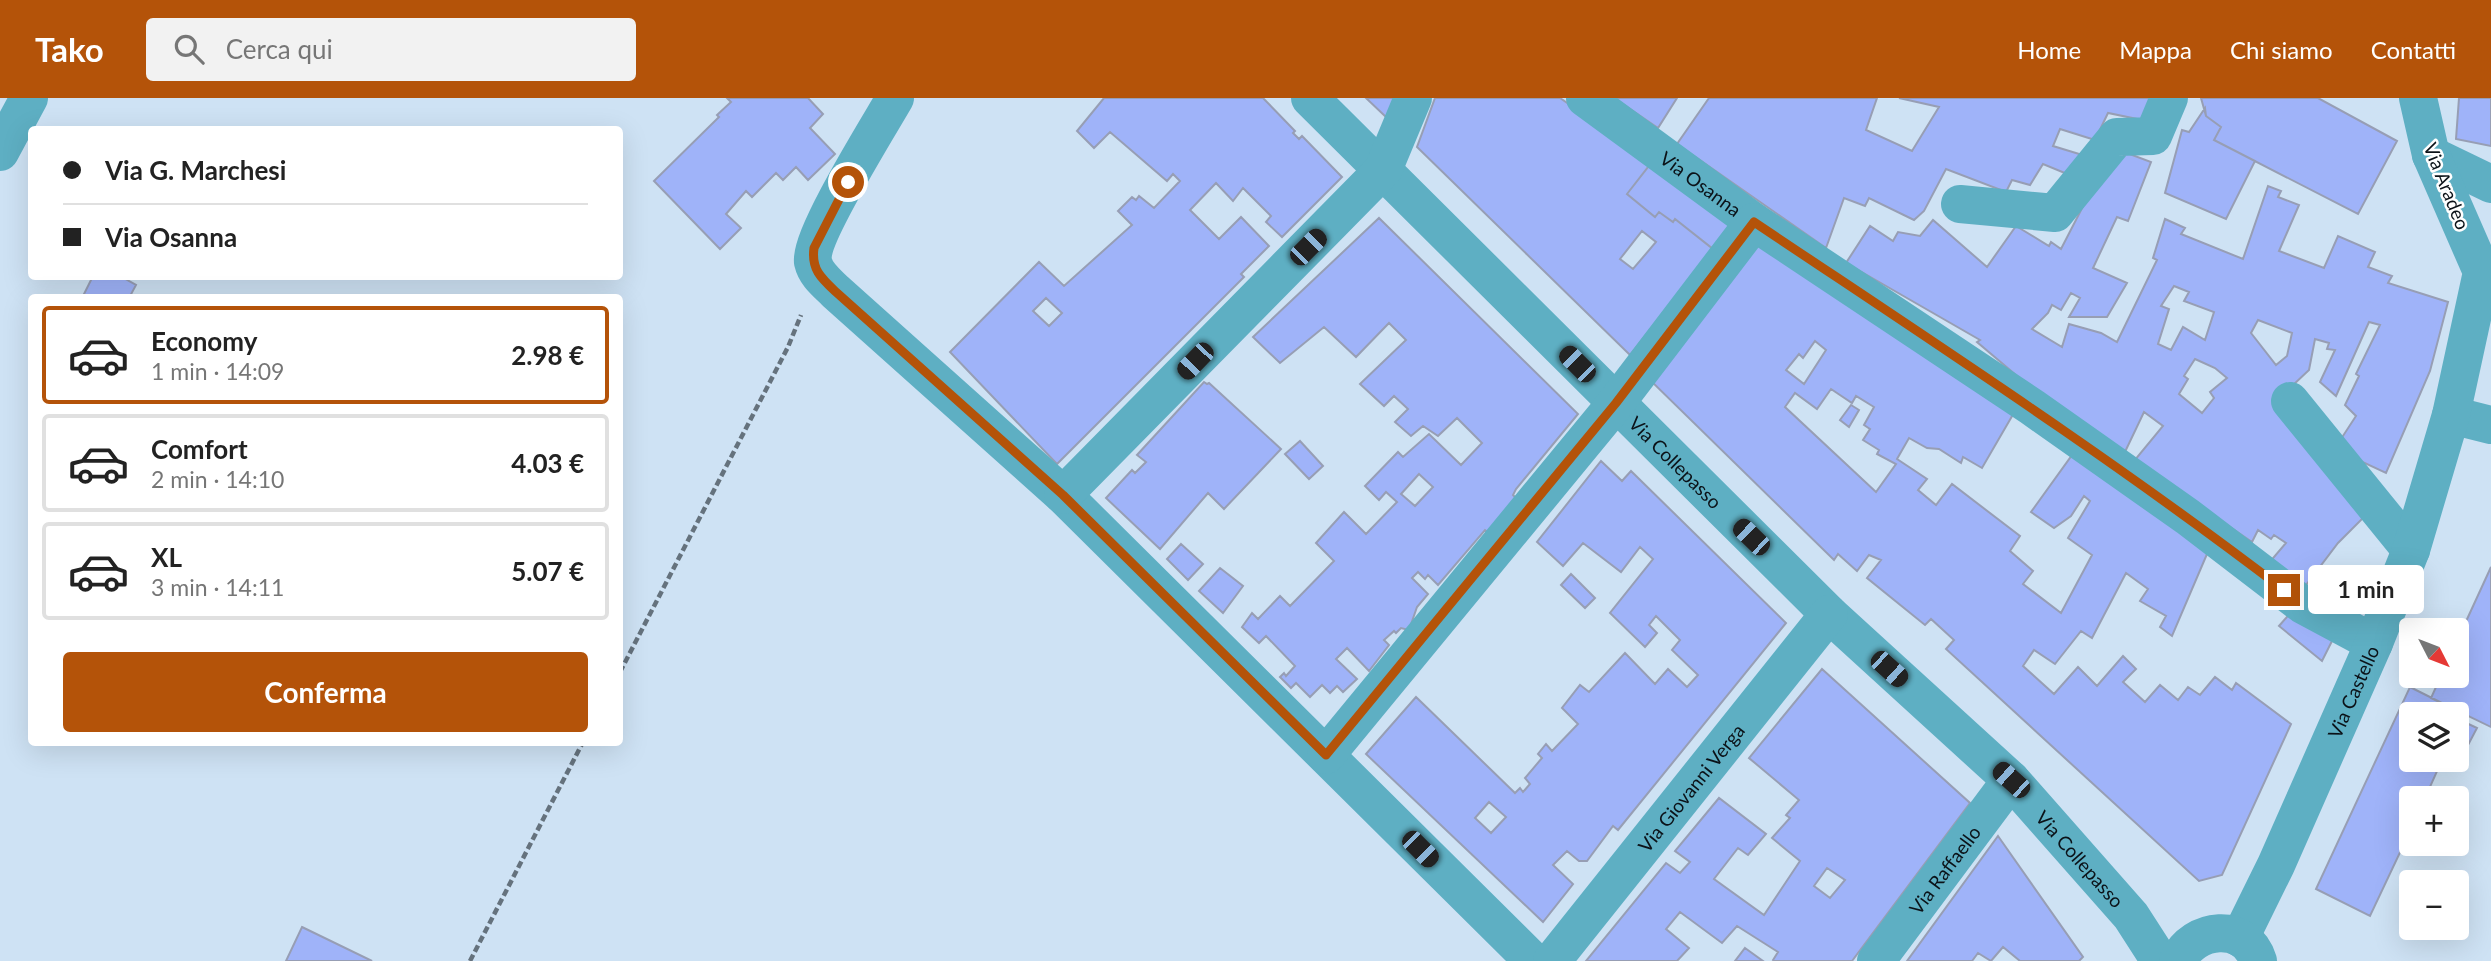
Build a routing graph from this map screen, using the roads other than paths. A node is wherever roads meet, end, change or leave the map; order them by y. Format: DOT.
graph roads {
  1 [pos="29,98"];
  2 [pos="895,98"];
  3 [pos="1310,98"];
  4 [pos="1413,98"];
  5 [pos="1585,98"];
  6 [pos="2169,98"];
  7 [pos="2418,98"];
  8 [pos="0,152"];
  9 [pos="2431,155"];
  10 [pos="1384,170"];
  11 [pos="2491,184"];
  12 [pos="1960,204"];
  13 [pos="1754,222"];
  14 [pos="2482,272"];
  15 [pos="2290,401"];
  16 [pos="1616,403"];
  17 [pos="2451,415"];
  18 [pos="2491,425"];
  19 [pos="1063,495"];
  20 [pos="2411,550"];
  21 [pos="1829,614"];
  22 [pos="2374,643"];
  23 [pos="1326,755"];
  24 [pos="2011,780"];
  25 [pos="2131,916"];
  26 [pos="2188,949"];
  27 [pos="2249,950"];
  28 [pos="1533,961"];
  29 [pos="1552,961"];
  30 [pos="1876,961"];
  31 [pos="2160,961"];
  1 -- 8 [label="street"];
  2 -- 19 [label="street"];
  3 -- 10 [label="street, Via Collepasso"];
  4 -- 10 [label="street"];
  5 -- 13 [label="street, Via Osanna"];
  6 -- 12 [label="street"];
  7 -- 9 [label="street, Via Aradeo"];
  9 -- 11 [label="street"];
  9 -- 14 [label="street, Via Aradeo"];
  10 -- 16 [label="street, Via Collepasso"];
  10 -- 19 [label="street"];
  13 -- 16 [label="street"];
  13 -- 22 [label="street, Via Osanna"];
  14 -- 17 [label="street, Via Castello"];
  15 -- 20 [label="street"];
  16 -- 21 [label="street, Via Collepasso"];
  16 -- 23 [label="street"];
  17 -- 18 [label="street"];
  17 -- 20 [label="street, Via Castello"];
  19 -- 23 [label="street"];
  20 -- 22 [label="street, Via Castello"];
  21 -- 24 [label="street, Via Collepasso"];
  21 -- 29 [label="street, Via Giovanni Verga"];
  22 -- 27 [label="street, Via Castello"];
  23 -- 28 [label="street"];
  24 -- 25 [label="street, Via Collepasso"];
  24 -- 30 [label="street, Via Raffaello"];
  25 -- 26 [label="street, Via Collepasso"];
  25 -- 31 [label="street, Via Collepasso"];
  26 -- 27 [label="street, Via Collepasso"];
}
